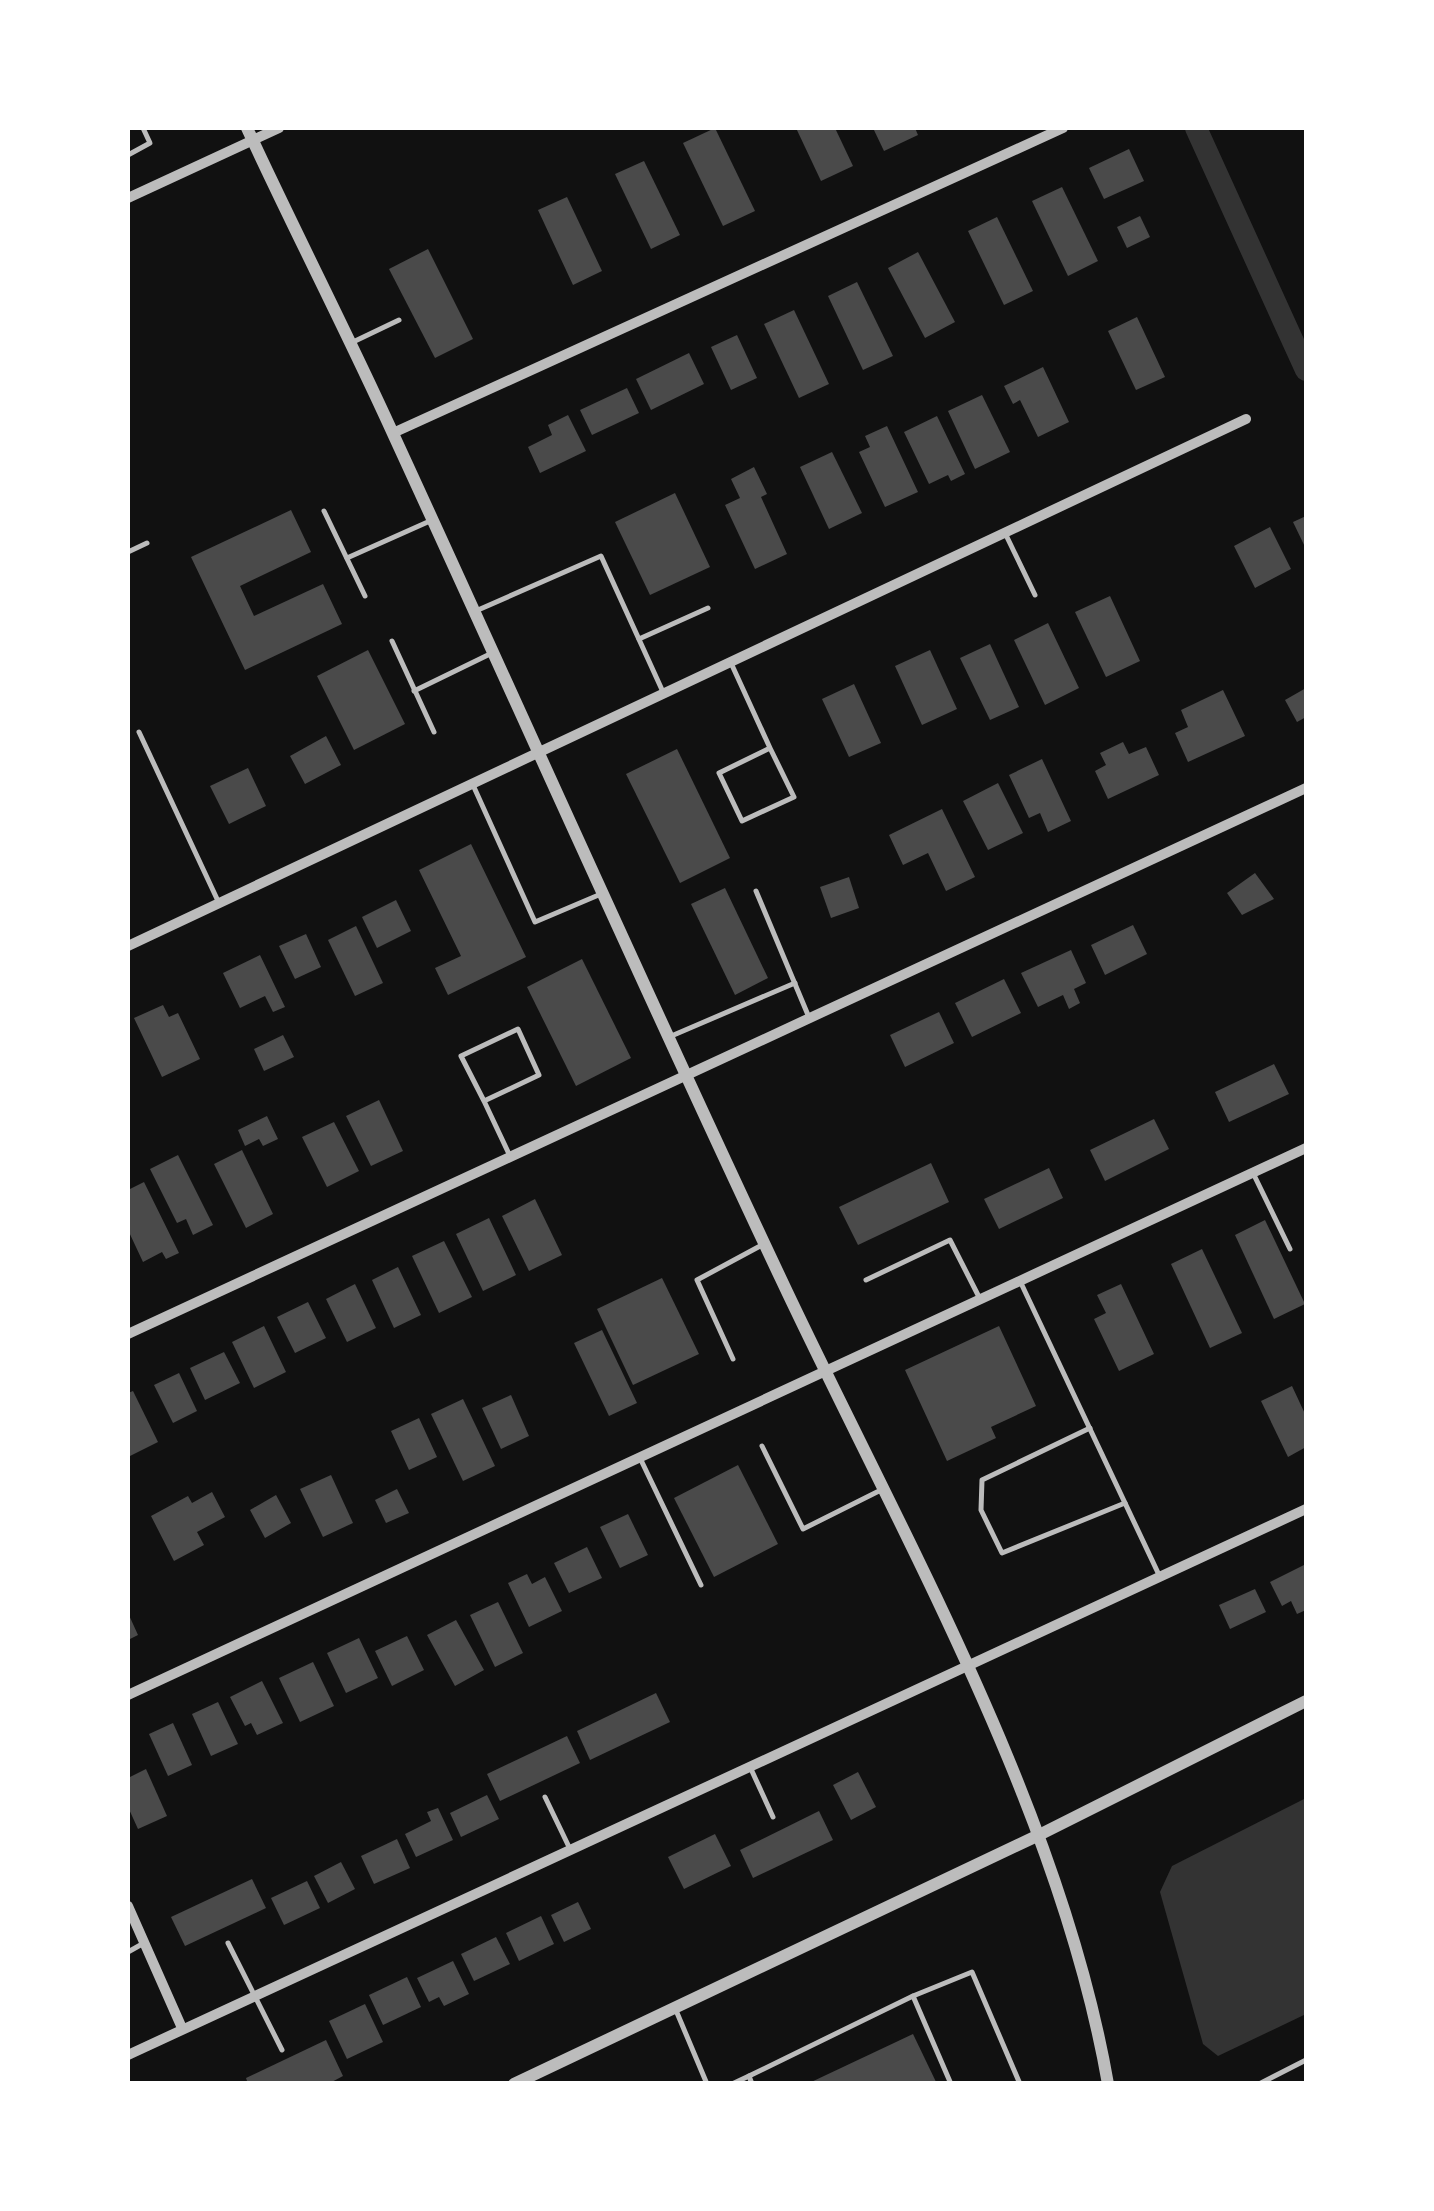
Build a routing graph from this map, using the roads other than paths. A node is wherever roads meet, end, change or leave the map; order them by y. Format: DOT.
graph roads {
  1 [pos="143,128"];
  2 [pos="280,128"];
  3 [pos="1063,128"];
  4 [pos="250,134"];
  5 [pos="128,155"];
  6 [pos="128,198"];
  7 [pos="400,320"];
  8 [pos="350,343"];
  9 [pos="1246,418"];
  10 [pos="393,432"];
  11 [pos="324,511"];
  12 [pos="433,520"];
  13 [pos="1005,533"];
  14 [pos="147,543"];
  15 [pos="128,552"];
  16 [pos="347,558"];
  17 [pos="1036,595"];
  18 [pos="365,596"];
  19 [pos="708,608"];
  20 [pos="474,612"];
  21 [pos="639,639"];
  22 [pos="392,641"];
  23 [pos="493,653"];
  24 [pos="732,664"];
  25 [pos="414,691"];
  26 [pos="665,695"];
  27 [pos="139,732"];
  28 [pos="434,732"];
  29 [pos="770,748"];
  30 [pos="539,755"];
  31 [pos="473,786"];
  32 [pos="1306,788"];
  33 [pos="756,891"];
  34 [pos="602,893"];
  35 [pos="220,904"];
  36 [pos="128,946"];
  37 [pos="795,984"];
  38 [pos="810,1018"];
  39 [pos="668,1037"];
  40 [pos="686,1076"];
  41 [pos="484,1101"];
  42 [pos="1306,1148"];
  43 [pos="510,1157"];
  44 [pos="1253,1173"];
  45 [pos="764,1244"];
  46 [pos="1290,1249"];
  47 [pos="866,1280"];
  48 [pos="1020,1281"];
  49 [pos="981,1300"];
  50 [pos="128,1334"];
  51 [pos="732,1359"];
  52 [pos="824,1372"];
  53 [pos="1090,1428"];
  54 [pos="762,1446"];
  55 [pos="640,1458"];
  56 [pos="881,1490"];
  57 [pos="1125,1503"];
  58 [pos="1306,1509"];
  59 [pos="1160,1577"];
  60 [pos="701,1585"];
  61 [pos="966,1667"];
  62 [pos="128,1695"];
  63 [pos="1306,1702"];
  64 [pos="750,1766"];
  65 [pos="545,1797"];
  66 [pos="773,1816"];
  67 [pos="1039,1836"];
  68 [pos="570,1849"];
  69 [pos="128,1906"];
  70 [pos="144,1943"];
  71 [pos="228,1943"];
  72 [pos="128,1952"];
  73 [pos="254,1994"];
  74 [pos="913,1996"];
  75 [pos="675,2008"];
  76 [pos="182,2028"];
  77 [pos="282,2050"];
  78 [pos="128,2054"];
  79 [pos="1306,2060"];
  80 [pos="749,2076"];
  81 [pos="514,2084"];
  82 [pos="707,2084"];
  83 [pos="732,2084"];
  84 [pos="752,2084"];
  85 [pos="951,2084"];
  86 [pos="1020,2084"];
  87 [pos="1108,2084"];
  88 [pos="1258,2084"];
  1 -- 5 [label="lane"];
  2 -- 4 [label="street"];
  3 -- 10 [label="street"];
  4 -- 6 [label="street"];
  4 -- 8 [label="street"];
  7 -- 8 [label="lane"];
  8 -- 10 [label="street"];
  9 -- 13 [label="street"];
  10 -- 12 [label="street"];
  11 -- 16 [label="lane"];
  12 -- 16 [label="lane"];
  12 -- 20 [label="street"];
  13 -- 17 [label="lane"];
  13 -- 24 [label="street"];
  14 -- 15 [label="lane"];
  16 -- 18 [label="lane"];
  19 -- 21 [label="lane"];
  20 -- 21 [label="lane"];
  20 -- 23 [label="street"];
  21 -- 26 [label="lane"];
  22 -- 25 [label="lane"];
  23 -- 25 [label="lane"];
  23 -- 30 [label="street"];
  24 -- 26 [label="street"];
  24 -- 29 [label="lane"];
  25 -- 28 [label="lane"];
  26 -- 30 [label="street"];
  27 -- 35 [label="lane"];
  29 -- 29 [label="lane"];
  30 -- 31 [label="street"];
  30 -- 34 [label="street"];
  31 -- 34 [label="lane"];
  31 -- 35 [label="street"];
  32 -- 38 [label="street"];
  33 -- 37 [label="lane"];
  34 -- 39 [label="street"];
  35 -- 36 [label="street"];
  37 -- 38 [label="lane"];
  37 -- 39 [label="lane"];
  38 -- 40 [label="street"];
  39 -- 40 [label="street"];
  40 -- 43 [label="street"];
  40 -- 45 [label="street"];
  41 -- 41 [label="lane"];
  41 -- 43 [label="lane"];
  42 -- 44 [label="street"];
  43 -- 50 [label="street"];
  44 -- 46 [label="lane"];
  44 -- 48 [label="street"];
  45 -- 51 [label="lane"];
  45 -- 52 [label="street"];
  47 -- 49 [label="lane"];
  48 -- 49 [label="street"];
  48 -- 53 [label="lane"];
  49 -- 52 [label="street"];
  52 -- 55 [label="street"];
  52 -- 56 [label="street"];
  53 -- 57 [label="lane"];
  53 -- 57 [label="lane"];
  54 -- 56 [label="lane"];
  55 -- 60 [label="lane"];
  55 -- 62 [label="street"];
  56 -- 61 [label="street"];
  57 -- 59 [label="lane"];
  58 -- 59 [label="street"];
  59 -- 61 [label="street"];
  61 -- 64 [label="street"];
  61 -- 67 [label="street"];
  63 -- 67 [label="street"];
  64 -- 66 [label="lane"];
  64 -- 68 [label="street"];
  65 -- 68 [label="lane"];
  67 -- 75 [label="street"];
  67 -- 87 [label="street"];
  68 -- 73 [label="street"];
  69 -- 70 [label="street"];
  70 -- 72 [label="lane"];
  70 -- 76 [label="street"];
  71 -- 73 [label="lane"];
  73 -- 76 [label="street"];
  73 -- 77 [label="lane"];
  74 -- 80 [label="lane"];
  74 -- 85 [label="lane"];
  74 -- 86 [label="lane"];
  75 -- 81 [label="street"];
  75 -- 82 [label="lane"];
  76 -- 78 [label="street"];
  79 -- 88 [label="lane"];
  80 -- 83 [label="lane"];
  80 -- 84 [label="lane"];
}
